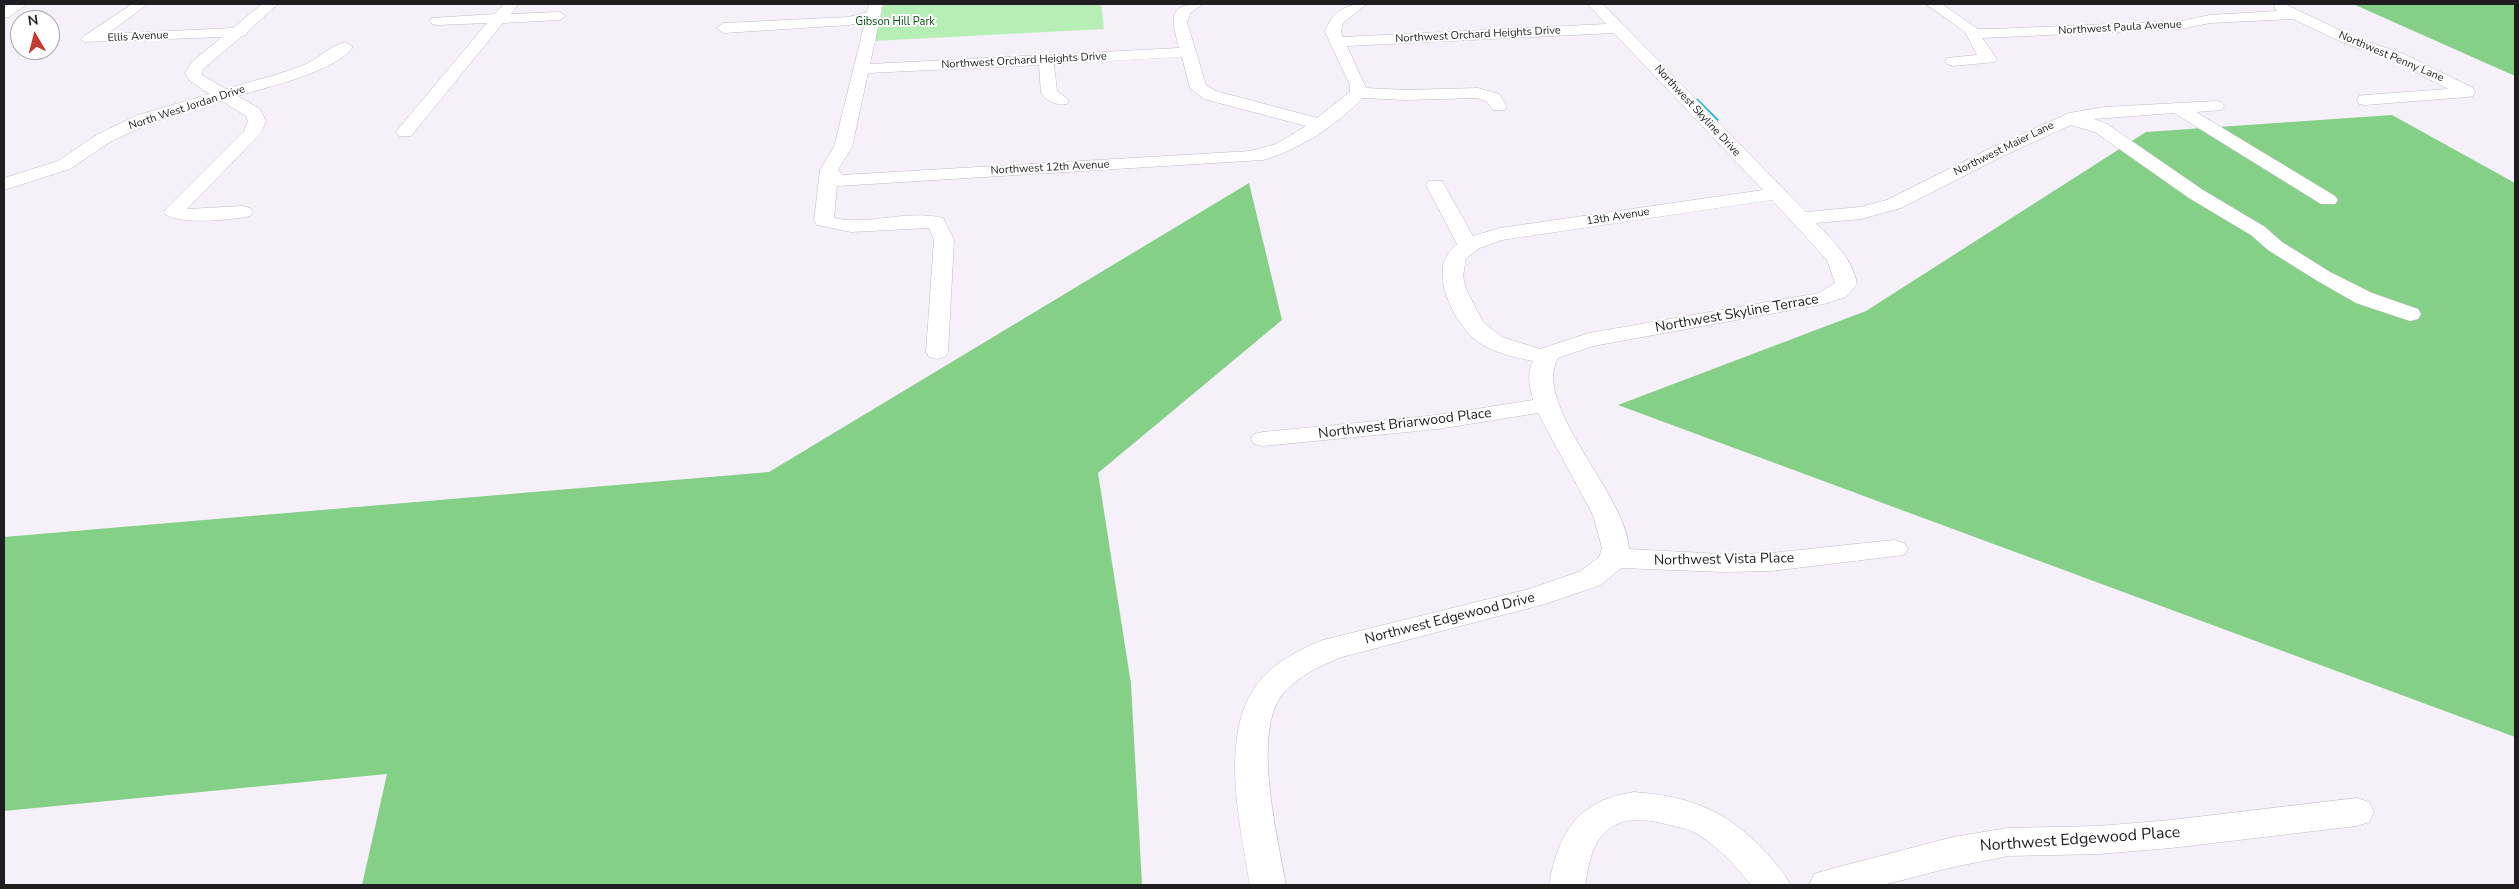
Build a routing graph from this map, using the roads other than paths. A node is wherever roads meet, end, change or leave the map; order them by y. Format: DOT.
graph roads {
  1 [pos="20,4"];
  2 [pos="140,4"];
  3 [pos="270,4"];
  4 [pos="511,4"];
  5 [pos="1170,4"];
  6 [pos="1360,4"];
  7 [pos="1595,4"];
  8 [pos="1933,4"];
  9 [pos="2274,4"];
  10 [pos="1192,6"];
  11 [pos="875,9"];
  12 [pos="4,14"];
  13 [pos="2295,14"];
  14 [pos="559,16"];
  15 [pos="499,19"];
  16 [pos="438,21"];
  17 [pos="724,28"];
  18 [pos="1618,28"];
  19 [pos="242,32"];
  20 [pos="1974,33"];
  21 [pos="1338,42"];
  22 [pos="345,47"];
  23 [pos="1187,52"];
  24 [pos="1046,59"];
  25 [pos="1953,61"];
  26 [pos="862,69"];
  27 [pos="1358,92"];
  28 [pos="223,95"];
  29 [pos="1061,100"];
  30 [pos="2364,100"];
  31 [pos="1499,106"];
  32 [pos="2216,106"];
  33 [pos="2177,108"];
  34 [pos="2069,120"];
  35 [pos="1320,124"];
  36 [pos="405,132"];
  37 [pos="829,174"];
  38 [pos="4,184"];
  39 [pos="1435,185"];
  40 [pos="1775,194"];
  41 [pos="2328,200"];
  42 [pos="243,212"];
  43 [pos="1799,219"];
  44 [pos="1465,248"];
  45 [pos="2410,314"];
  46 [pos="937,352"];
  47 [pos="1546,357"];
  48 [pos="1546,405"];
  49 [pos="1263,439"];
  50 [pos="1894,550"];
  51 [pos="1613,558"];
  52 [pos="2358,812"];
  53 [pos="1268,885"];
  54 [pos="1567,885"];
  55 [pos="1772,885"];
  56 [pos="1826,885"];
  1 -- 12 [label="street"];
  2 -- 19 [label="street, Ellis Avenue"];
  3 -- 19 [label="street"];
  4 -- 15 [label="street"];
  5 -- 10 [label="street"];
  6 -- 21 [label="street"];
  7 -- 18 [label="street, Northwest Skyline Drive"];
  8 -- 20 [label="street"];
  9 -- 13 [label="street, Northwest Penny Lane"];
  10 -- 23 [label="street"];
  11 -- 17 [label="street"];
  11 -- 26 [label="street"];
  13 -- 20 [label="street, Northwest Paula Avenue"];
  13 -- 30 [label="street, Northwest Penny Lane"];
  14 -- 15 [label="street"];
  15 -- 16 [label="street"];
  15 -- 36 [label="street"];
  18 -- 21 [label="street, Northwest Orchard Heights Drive"];
  18 -- 40 [label="street, Northwest Skyline Drive"];
  19 -- 28 [label="street"];
  20 -- 25 [label="street"];
  21 -- 27 [label="street"];
  22 -- 28 [label="street, North West Jordan Drive"];
  23 -- 24 [label="street, Northwest Orchard Heights Drive"];
  23 -- 35 [label="street"];
  24 -- 26 [label="street, Northwest Orchard Heights Drive"];
  24 -- 29 [label="street"];
  26 -- 37 [label="street"];
  27 -- 31 [label="street"];
  27 -- 35 [label="street, Northwest 12th Avenue"];
  28 -- 38 [label="street, North West Jordan Drive"];
  28 -- 42 [label="street"];
  32 -- 33 [label="street, Northwest Maier Lane"];
  33 -- 34 [label="street, Northwest Maier Lane"];
  33 -- 41 [label="street"];
  34 -- 43 [label="street, Northwest Maier Lane"];
  34 -- 45 [label="street"];
  35 -- 37 [label="street, Northwest 12th Avenue"];
  37 -- 46 [label="street"];
  39 -- 44 [label="street"];
  40 -- 43 [label="street, Northwest Skyline Drive"];
  40 -- 44 [label="street, 13th Avenue"];
  43 -- 47 [label="street, Northwest Skyline Terrace"];
  44 -- 47 [label="street"];
  47 -- 48 [label="street"];
  48 -- 49 [label="street, Northwest Briarwood Place"];
  48 -- 51 [label="street"];
  50 -- 51 [label="street, Northwest Vista Place"];
  51 -- 53 [label="street, Northwest Edgewood Drive"];
  52 -- 56 [label="street, Northwest Edgewood Place"];
  54 -- 55 [label="street"];
}
